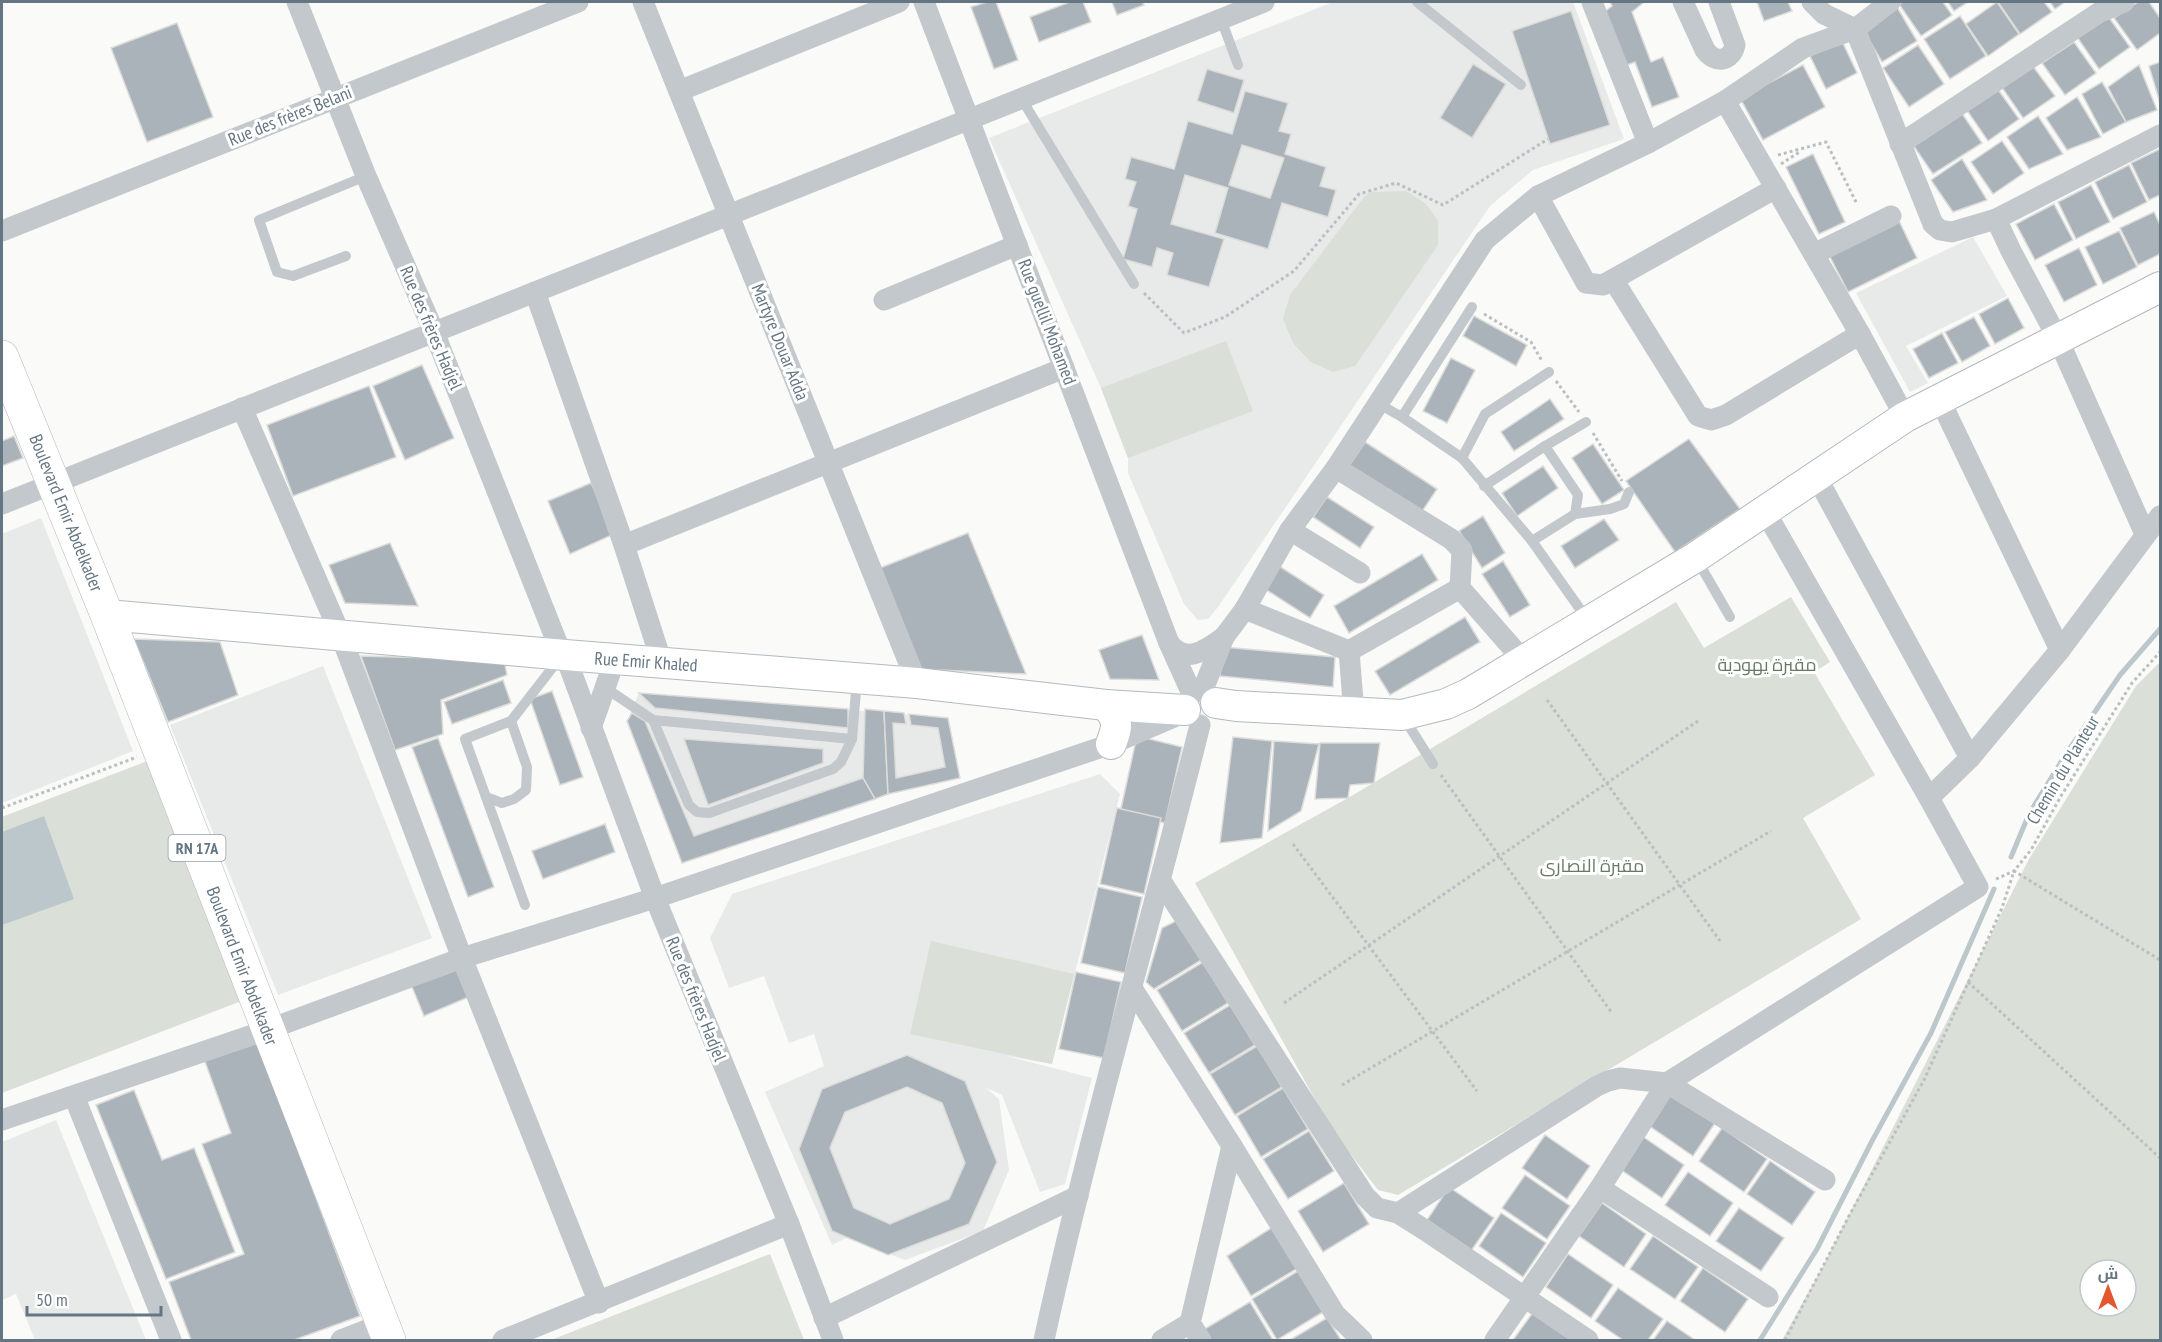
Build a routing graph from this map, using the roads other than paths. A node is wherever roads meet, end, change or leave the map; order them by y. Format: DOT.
graph roads {
  1 [pos="297,2"];
  2 [pos="578,2"];
  3 [pos="644,2"];
  4 [pos="899,2"];
  5 [pos="924,2"];
  6 [pos="1264,2"];
  7 [pos="1417,2"];
  8 [pos="1592,2"];
  9 [pos="1683,2"];
  10 [pos="1719,2"];
  11 [pos="1812,2"];
  12 [pos="1890,2"];
  13 [pos="2124,2"];
  14 [pos="1241,6"];
  15 [pos="1221,19"];
  16 [pos="1855,29"];
  17 [pos="1238,65"];
  18 [pos="1521,85"];
  19 [pos="680,91"];
  20 [pos="334,98"];
  21 [pos="1021,98"];
  22 [pos="1725,101"];
  23 [pos="969,119"];
  24 [pos="2160,135"];
  25 [pos="1648,143"];
  26 [pos="1900,144"];
  27 [pos="1767,173"];
  28 [pos="366,176"];
  29 [pos="1538,196"];
  30 [pos="729,214"];
  31 [pos="1891,216"];
  32 [pos="1996,219"];
  33 [pos="2,231"];
  34 [pos="1017,245"];
  35 [pos="1814,254"];
  36 [pos="346,256"];
  37 [pos="1614,280"];
  38 [pos="1134,284"];
  39 [pos="2160,287"];
  40 [pos="535,292"];
  41 [pos="884,300"];
  42 [pos="1472,307"];
  43 [pos="434,332"];
  44 [pos="1860,334"];
  45 [pos="2058,339"];
  46 [pos="2,357"];
  47 [pos="1064,368"];
  48 [pos="1550,372"];
  49 [pos="1940,400"];
  50 [pos="1377,403"];
  51 [pos="242,408"];
  52 [pos="1402,417"];
  53 [pos="1905,417"];
  54 [pos="1586,422"];
  55 [pos="1545,446"];
  56 [pos="1462,458"];
  57 [pos="828,462"];
  58 [pos="1336,468"];
  59 [pos="1816,476"];
  60 [pos="54,483"];
  61 [pos="1484,486"];
  62 [pos="1629,492"];
  63 [pos="2,504"];
  64 [pos="1765,511"];
  65 [pos="1575,514"];
  66 [pos="2160,516"];
  67 [pos="1290,530"];
  68 [pos="2145,534"];
  69 [pos="1532,541"];
  70 [pos="624,545"];
  71 [pos="1696,557"];
  72 [pos="1360,573"];
  73 [pos="1460,588"];
  74 [pos="1245,609"];
  75 [pos="107,615"];
  76 [pos="1730,617"];
  77 [pos="1589,622"];
  78 [pos="341,636"];
  79 [pos="1224,637"];
  80 [pos="1169,643"];
  81 [pos="2060,650"];
  82 [pos="1349,651"];
  83 [pos="564,655"];
  84 [pos="615,659"];
  85 [pos="1523,660"];
  86 [pos="662,663"];
  87 [pos="857,678"];
  88 [pos="917,682"];
  89 [pos="604,687"];
  90 [pos="1106,705"];
  91 [pos="1197,706"];
  92 [pos="1354,714"];
  93 [pos="1402,715"];
  94 [pos="653,720"];
  95 [pos="511,721"];
  96 [pos="591,728"];
  97 [pos="852,738"];
  98 [pos="1111,744"];
  99 [pos="1970,758"];
  100 [pos="1432,764"];
  101 [pos="486,797"];
  102 [pos="1929,798"];
  103 [pos="1161,881"];
  104 [pos="655,898"];
  105 [pos="525,905"];
  106 [pos="462,958"];
  107 [pos="1132,988"];
  108 [pos="267,1030"];
  109 [pos="1667,1083"];
  110 [pos="74,1096"];
  111 [pos="2,1120"];
  112 [pos="1232,1146"];
  113 [pos="1825,1179"];
  114 [pos="1600,1188"];
  115 [pos="1078,1196"];
  116 [pos="1398,1213"];
  117 [pos="789,1224"];
  118 [pos="1526,1297"];
  119 [pos="1767,1297"];
  120 [pos="598,1303"];
  121 [pos="824,1318"];
  122 [pos="386,1332"];
  123 [pos="1196,1332"];
  124 [pos="171,1341"];
  125 [pos="340,1341"];
  126 [pos="503,1341"];
  127 [pos="832,1341"];
  128 [pos="1044,1341"];
  129 [pos="1162,1341"];
  130 [pos="1362,1341"];
  131 [pos="1495,1341"];
  132 [pos="1588,1341"];
  1 -- 20 [label="street, Rue des frères Hadjel"];
  2 -- 20 [label="street, Rue des frères Belani"];
  3 -- 19 [label="street, Martyre Douar Adda"];
  4 -- 19 [label="street"];
  5 -- 23 [label="street, Rue guellil Mohamed"];
  6 -- 14 [label="street"];
  7 -- 18 [label="lane"];
  8 -- 25 [label="street"];
  9 -- 10 [label="street"];
  11 -- 16 [label="street"];
  12 -- 16 [label="street"];
  13 -- 26 [label="street"];
  14 -- 15 [label="street"];
  15 -- 17 [label="lane"];
  15 -- 21 [label="street"];
  16 -- 22 [label="street"];
  16 -- 26 [label="street"];
  19 -- 30 [label="street, Martyre Douar Adda"];
  20 -- 28 [label="street, Rue des frères Hadjel"];
  20 -- 33 [label="street, Rue des frères Belani"];
  21 -- 23 [label="street"];
  21 -- 38 [label="lane"];
  22 -- 25 [label="street"];
  22 -- 27 [label="street"];
  23 -- 30 [label="street"];
  23 -- 34 [label="street, Rue guellil Mohamed"];
  24 -- 32 [label="street"];
  25 -- 29 [label="street"];
  26 -- 32 [label="street"];
  27 -- 35 [label="street"];
  27 -- 37 [label="street"];
  28 -- 36 [label="lane"];
  28 -- 43 [label="street, Rue des frères Hadjel"];
  29 -- 37 [label="street"];
  29 -- 50 [label="street"];
  30 -- 40 [label="street"];
  30 -- 57 [label="street, Martyre Douar Adda"];
  31 -- 35 [label="street"];
  32 -- 45 [label="street"];
  34 -- 41 [label="street"];
  34 -- 47 [label="street, Rue guellil Mohamed"];
  35 -- 44 [label="street"];
  37 -- 44 [label="street"];
  39 -- 45 [label="street, Rue Emir Khaled"];
  40 -- 43 [label="street"];
  40 -- 70 [label="street"];
  42 -- 52 [label="lane"];
  43 -- 51 [label="street"];
  43 -- 83 [label="street, Rue des frères Hadjel"];
  44 -- 53 [label="street"];
  45 -- 49 [label="street, Rue Emir Khaled"];
  45 -- 68 [label="street"];
  46 -- 60 [label="main road, Boulevard Emir Abdelkader / RN 17A"];
  47 -- 57 [label="street"];
  47 -- 80 [label="street, Rue guellil Mohamed"];
  48 -- 56 [label="lane"];
  49 -- 53 [label="street, Rue Emir Khaled"];
  49 -- 81 [label="street"];
  50 -- 52 [label="lane"];
  50 -- 58 [label="street"];
  51 -- 60 [label="street"];
  51 -- 78 [label="street"];
  52 -- 56 [label="lane"];
  53 -- 59 [label="street, Rue Emir Khaled"];
  54 -- 55 [label="lane"];
  55 -- 61 [label="lane"];
  55 -- 65 [label="lane"];
  56 -- 61 [label="lane"];
  57 -- 70 [label="street"];
  57 -- 88 [label="street, Martyre Douar Adda"];
  58 -- 67 [label="street"];
  58 -- 73 [label="street"];
  59 -- 64 [label="street, Rue Emir Khaled"];
  59 -- 99 [label="street"];
  60 -- 63 [label="street"];
  60 -- 75 [label="main road, Boulevard Emir Abdelkader / RN 17A"];
  61 -- 69 [label="lane"];
  62 -- 65 [label="lane"];
  64 -- 71 [label="street, Rue Emir Khaled"];
  64 -- 102 [label="street"];
  65 -- 69 [label="lane"];
  66 -- 68 [label="street"];
  67 -- 72 [label="street"];
  67 -- 74 [label="street"];
  68 -- 81 [label="street"];
  69 -- 77 [label="lane"];
  70 -- 86 [label="street"];
  71 -- 76 [label="lane"];
  71 -- 77 [label="street, Rue Emir Khaled"];
  73 -- 82 [label="street"];
  73 -- 85 [label="street"];
  74 -- 79 [label="street"];
  74 -- 82 [label="street"];
  75 -- 78 [label="street, Rue Emir Khaled"];
  75 -- 108 [label="main road, Boulevard Emir Abdelkader / RN 17A"];
  77 -- 85 [label="street, Rue Emir Khaled"];
  78 -- 83 [label="street, Rue Emir Khaled"];
  78 -- 106 [label="street"];
  79 -- 80 [label="street"];
  79 -- 91 [label="street"];
  80 -- 91 [label="street, Rue guellil Mohamed"];
  81 -- 99 [label="street"];
  82 -- 92 [label="street"];
  83 -- 84 [label="street, Rue Emir Khaled"];
  83 -- 95 [label="lane"];
  83 -- 96 [label="street, Rue des frères Hadjel"];
  84 -- 86 [label="street, Rue Emir Khaled"];
  84 -- 89 [label="street"];
  85 -- 93 [label="street, Rue Emir Khaled"];
  86 -- 87 [label="street, Rue Emir Khaled"];
  87 -- 88 [label="street, Rue Emir Khaled"];
  87 -- 97 [label="lane"];
  88 -- 90 [label="street, Rue Emir Khaled"];
  89 -- 94 [label="lane"];
  89 -- 96 [label="street"];
  90 -- 91 [label="street, Rue Emir Khaled"];
  90 -- 98 [label="street"];
  91 -- 92 [label="street, Rue Emir Khaled"];
  91 -- 98 [label="street"];
  91 -- 103 [label="street"];
  92 -- 93 [label="street, Rue Emir Khaled"];
  93 -- 100 [label="lane"];
  94 -- 97 [label="lane"];
  94 -- 97 [label="lane"];
  95 -- 101 [label="lane"];
  95 -- 101 [label="lane"];
  96 -- 104 [label="street, Rue des frères Hadjel"];
  98 -- 104 [label="street"];
  99 -- 102 [label="street"];
  101 -- 105 [label="lane"];
  102 -- 109 [label="street"];
  103 -- 107 [label="street"];
  103 -- 116 [label="street"];
  104 -- 106 [label="street"];
  104 -- 117 [label="street, Rue des frères Hadjel"];
  106 -- 108 [label="street"];
  106 -- 120 [label="street"];
  107 -- 112 [label="street"];
  107 -- 115 [label="street"];
  108 -- 110 [label="street"];
  108 -- 122 [label="main road, Boulevard Emir Abdelkader / RN 17A"];
  109 -- 113 [label="street"];
  109 -- 114 [label="street"];
  109 -- 116 [label="street"];
  110 -- 111 [label="street"];
  110 -- 124 [label="street"];
  112 -- 123 [label="street"];
  112 -- 130 [label="street"];
  114 -- 118 [label="street"];
  114 -- 119 [label="street"];
  115 -- 121 [label="street"];
  115 -- 128 [label="street"];
  116 -- 118 [label="street"];
  117 -- 120 [label="street"];
  117 -- 121 [label="street, Rue des frères Hadjel"];
  118 -- 131 [label="street"];
  118 -- 132 [label="street"];
  120 -- 126 [label="street"];
  121 -- 127 [label="street, Rue des frères Hadjel"];
  122 -- 125 [label="street"];
  123 -- 129 [label="street"];
}
